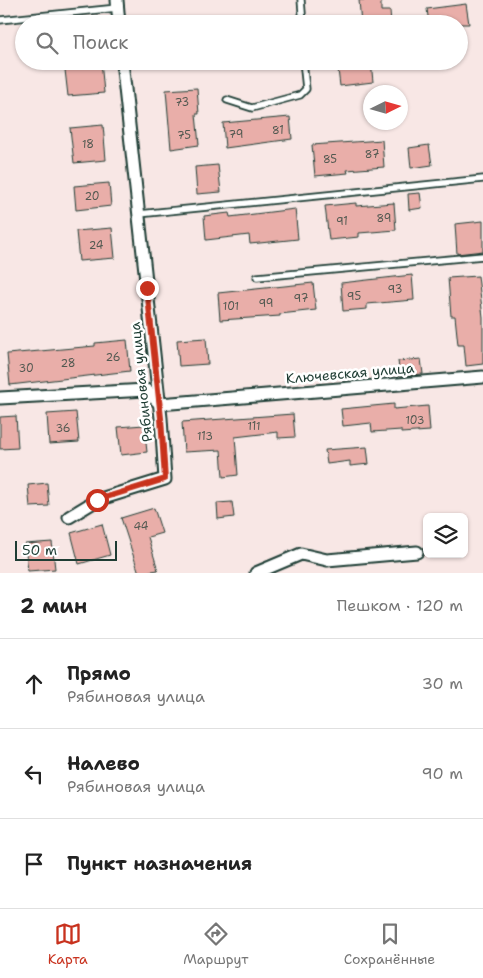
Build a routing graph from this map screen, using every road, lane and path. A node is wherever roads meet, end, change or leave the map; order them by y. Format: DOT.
graph roads {
  1 [pos="301,0"];
  2 [pos="117,4"];
  3 [pos="37,15"];
  4 [pos="302,15"];
  5 [pos="15,18"];
  6 [pos="0,20"];
  7 [pos="123,70"];
  8 [pos="305,70"];
  9 [pos="226,100"];
  10 [pos="483,179"];
  11 [pos="139,214"];
  12 [pos="483,256"];
  13 [pos="257,277"];
  14 [pos="483,377"];
  15 [pos="0,398"];
  16 [pos="160,404"];
  17 [pos="69,516"];
  18 [pos="417,552"];
  19 [pos="256,573"];
  1 -- 4 [label="lane"];
  2 -- 3 [label="lane"];
  5 -- 6 [label="lane"];
  7 -- 11 [label="street, Рябиновая улица"];
  8 -- 9 [label="lane"];
  10 -- 11 [label="lane"];
  11 -- 16 [label="street, Рябиновая улица"];
  12 -- 13 [label="lane"];
  14 -- 16 [label="street, Ключевская улица"];
  15 -- 16 [label="street"];
  16 -- 17 [label="street, Рябиновая улица"];
  18 -- 19 [label="street"];
}
